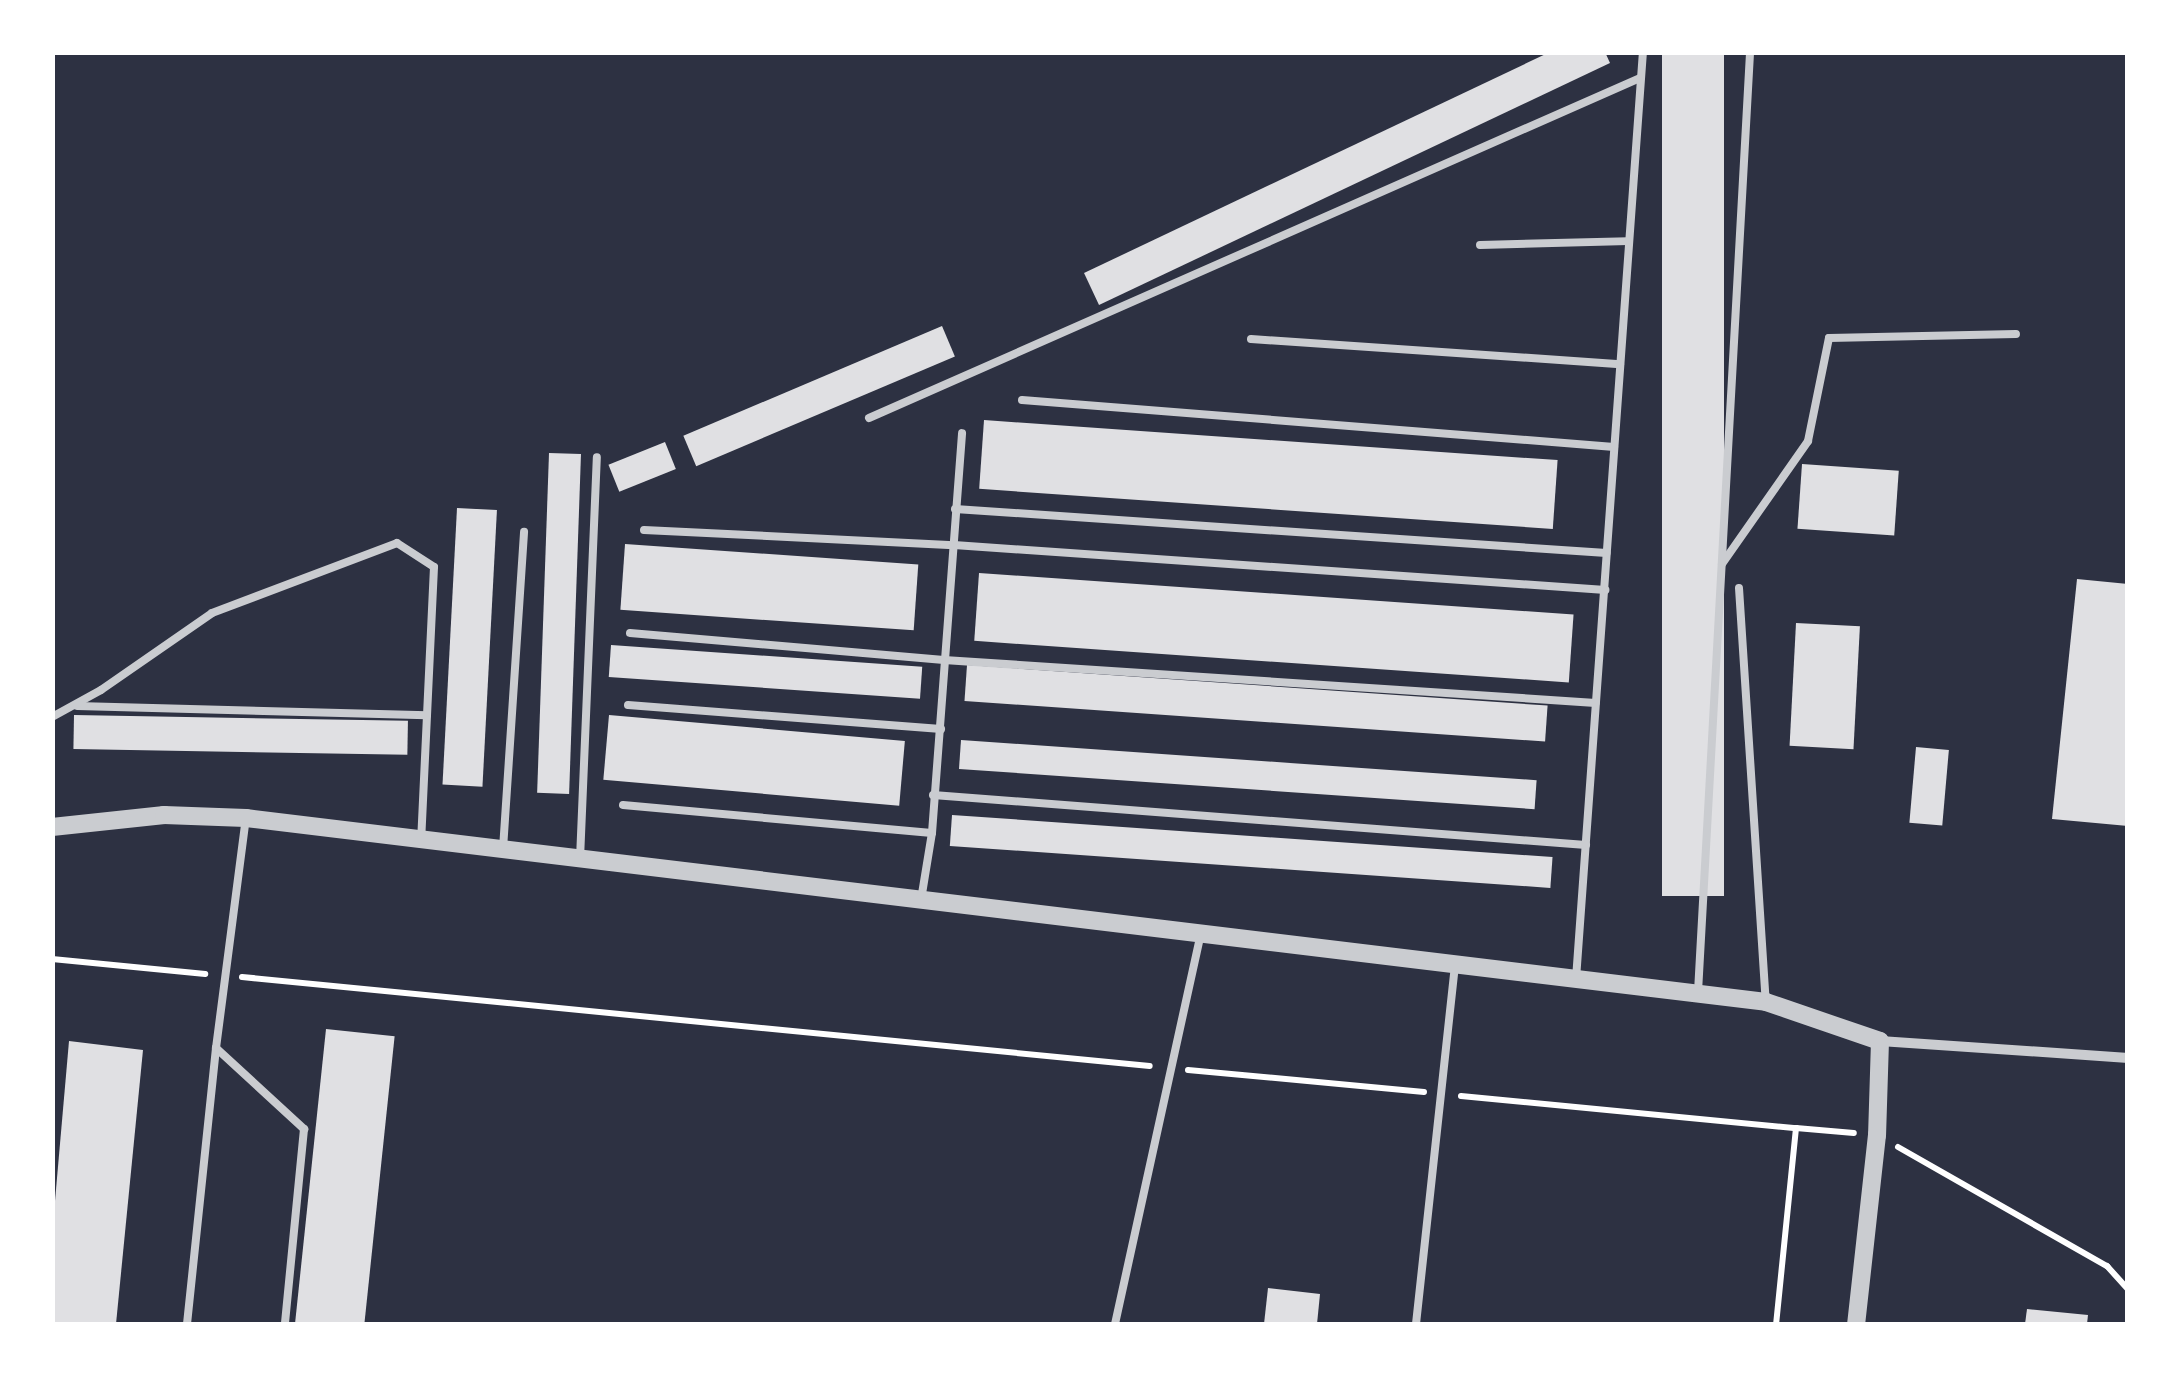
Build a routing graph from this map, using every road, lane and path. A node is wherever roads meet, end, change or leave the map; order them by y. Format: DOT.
graph roads {
  1 [pos="1642,52"];
  2 [pos="1750,52"];
  3 [pos="1640,78"];
  4 [pos="1628,241"];
  5 [pos="1480,245"];
  6 [pos="2016,334"];
  7 [pos="1250,339"];
  8 [pos="1620,364"];
  9 [pos="1022,400"];
  10 [pos="869,418"];
  11 [pos="962,433"];
  12 [pos="1614,448"];
  13 [pos="597,457"];
  14 [pos="955,508"];
  15 [pos="644,530"];
  16 [pos="524,532"];
  17 [pos="954,545"];
  18 [pos="1608,553"];
  19 [pos="1722,564"];
  20 [pos="1739,588"];
  21 [pos="1605,590"];
  22 [pos="630,633"];
  23 [pos="944,660"];
  24 [pos="1596,703"];
  25 [pos="628,704"];
  26 [pos="74,706"];
  27 [pos="427,714"];
  28 [pos="52,717"];
  29 [pos="941,729"];
  30 [pos="933,794"];
  31 [pos="624,804"];
  32 [pos="246,818"];
  33 [pos="52,827"];
  34 [pos="932,834"];
  35 [pos="421,839"];
  36 [pos="1586,844"];
  37 [pos="504,849"];
  38 [pos="580,859"];
  39 [pos="920,900"];
  40 [pos="1201,934"];
  41 [pos="52,959"];
  42 [pos="1455,965"];
  43 [pos="225,976"];
  44 [pos="1576,979"];
  45 [pos="1698,994"];
  46 [pos="1766,1002"];
  47 [pos="1880,1041"];
  48 [pos="216,1048"];
  49 [pos="2128,1058"];
  50 [pos="1172,1068"];
  51 [pos="1441,1094"];
  52 [pos="1796,1128"];
  53 [pos="1877,1135"];
  54 [pos="2128,1288"];
  55 [pos="188,1324"];
  56 [pos="285,1324"];
  57 [pos="1116,1324"];
  58 [pos="1416,1324"];
  59 [pos="1776,1324"];
  60 [pos="1856,1324"];
  1 -- 3 [label="lane"];
  2 -- 19 [label="lane"];
  3 -- 4 [label="lane"];
  3 -- 10 [label="lane"];
  4 -- 5 [label="lane"];
  4 -- 8 [label="lane"];
  6 -- 19 [label="lane"];
  7 -- 8 [label="lane"];
  8 -- 12 [label="lane"];
  9 -- 12 [label="lane"];
  11 -- 14 [label="lane"];
  12 -- 18 [label="lane"];
  13 -- 38 [label="lane"];
  14 -- 17 [label="lane"];
  14 -- 18 [label="lane"];
  15 -- 17 [label="lane"];
  16 -- 37 [label="lane"];
  17 -- 21 [label="lane"];
  17 -- 23 [label="lane"];
  18 -- 21 [label="lane"];
  19 -- 45 [label="lane"];
  20 -- 46 [label="lane"];
  21 -- 24 [label="lane"];
  22 -- 23 [label="lane"];
  23 -- 24 [label="lane"];
  23 -- 29 [label="lane"];
  24 -- 36 [label="lane"];
  25 -- 29 [label="lane"];
  26 -- 27 [label="lane"];
  26 -- 27 [label="lane"];
  26 -- 28 [label="lane"];
  27 -- 35 [label="lane"];
  29 -- 30 [label="lane"];
  30 -- 34 [label="lane"];
  30 -- 36 [label="lane"];
  31 -- 34 [label="lane"];
  32 -- 33 [label="street"];
  32 -- 35 [label="street"];
  32 -- 43 [label="lane"];
  34 -- 39 [label="lane"];
  35 -- 37 [label="street"];
  36 -- 44 [label="lane"];
  37 -- 38 [label="street"];
  38 -- 39 [label="street"];
  39 -- 40 [label="street"];
  40 -- 42 [label="street"];
  40 -- 50 [label="lane"];
  41 -- 43 [label="path"];
  42 -- 44 [label="street"];
  42 -- 51 [label="lane"];
  43 -- 48 [label="lane"];
  43 -- 50 [label="path"];
  44 -- 45 [label="street"];
  45 -- 46 [label="street"];
  46 -- 47 [label="street"];
  47 -- 49 [label="street"];
  47 -- 53 [label="street"];
  48 -- 55 [label="lane"];
  48 -- 56 [label="lane"];
  50 -- 51 [label="path"];
  50 -- 57 [label="lane"];
  51 -- 52 [label="path"];
  51 -- 58 [label="lane"];
  52 -- 53 [label="path"];
  52 -- 59 [label="path"];
  53 -- 54 [label="path"];
  53 -- 60 [label="street"];
}
